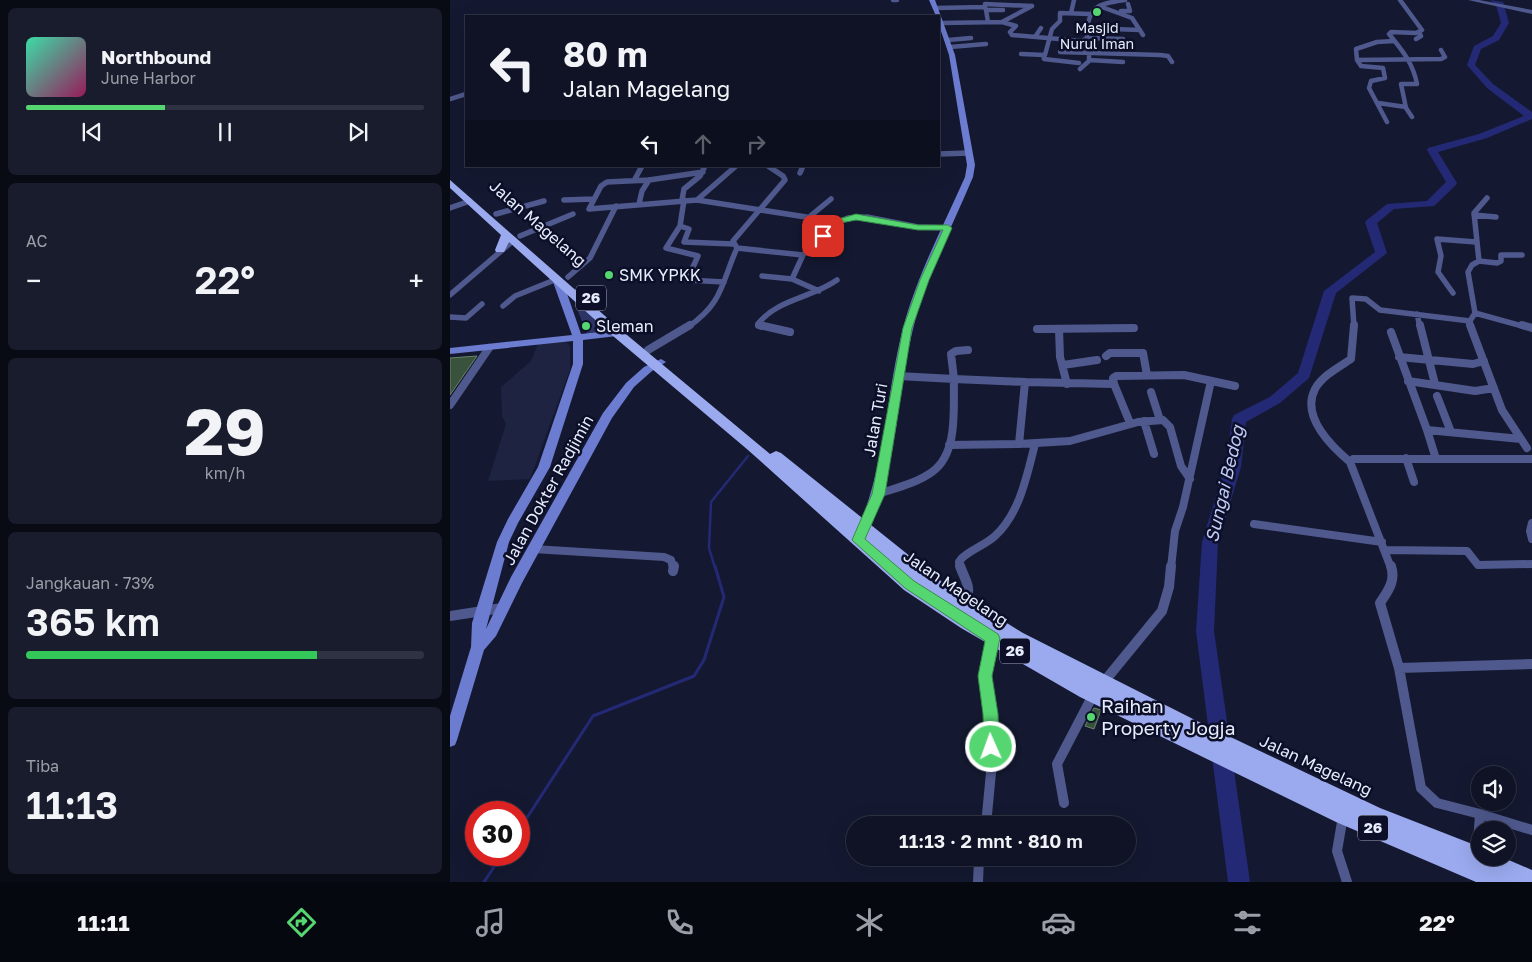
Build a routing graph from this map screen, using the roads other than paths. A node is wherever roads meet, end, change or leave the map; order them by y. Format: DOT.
graph roads {
  1 [pos="892,0"];
  2 [pos="897,0"];
  3 [pos="932,0"];
  4 [pos="1074,0"];
  5 [pos="1400,0"];
  6 [pos="1471,0"];
  7 [pos="1126,2"];
  8 [pos="1099,6"];
  9 [pos="985,8"];
  10 [pos="1003,10"];
  11 [pos="1117,11"];
  12 [pos="1532,12"];
  13 [pos="1071,13"];
  14 [pos="1090,14"];
  15 [pos="938,15"];
  16 [pos="940,16"];
  17 [pos="940,16"];
  18 [pos="940,21"];
  19 [pos="988,22"];
  20 [pos="1002,22"];
  21 [pos="1041,28"];
  22 [pos="1087,28"];
  23 [pos="1124,29"];
  24 [pos="1420,31"];
  25 [pos="1035,37"];
  26 [pos="971,38"];
  27 [pos="1050,39"];
  28 [pos="1416,39"];
  29 [pos="1085,40"];
  30 [pos="1123,40"];
  31 [pos="1394,41"];
  32 [pos="949,43"];
  33 [pos="986,44"];
  34 [pos="1441,50"];
  35 [pos="1060,52"];
  36 [pos="1089,53"];
  37 [pos="1021,54"];
  38 [pos="1122,54"];
  39 [pos="1043,55"];
  40 [pos="1409,59"];
  41 [pos="1088,60"];
  42 [pos="1357,60"];
  43 [pos="1123,62"];
  44 [pos="1172,62"];
  45 [pos="1079,63"];
  46 [pos="1080,69"];
  47 [pos="465,94"];
  48 [pos="450,99"];
  49 [pos="1378,103"];
  50 [pos="1406,106"];
  51 [pos="1412,117"];
  52 [pos="1387,122"];
  53 [pos="969,153"];
  54 [pos="940,154"];
  55 [pos="641,167"];
  56 [pos="735,167"];
  57 [pos="770,167"];
  58 [pos="803,167"];
  59 [pos="704,169"];
  60 [pos="800,173"];
  61 [pos="450,175"];
  62 [pos="635,179"];
  63 [pos="649,180"];
  64 [pos="450,183"];
  65 [pos="1487,198"];
  66 [pos="594,199"];
  67 [pos="831,199"];
  68 [pos="564,200"];
  69 [pos="683,200"];
  70 [pos="697,200"];
  71 [pos="470,201"];
  72 [pos="544,201"];
  73 [pos="639,204"];
  74 [pos="616,206"];
  75 [pos="450,208"];
  76 [pos="592,210"];
  77 [pos="760,210"];
  78 [pos="496,214"];
  79 [pos="1474,214"];
  80 [pos="1496,217"];
  81 [pos="808,218"];
  82 [pos="838,222"];
  83 [pos="680,226"];
  84 [pos="948,228"];
  85 [pos="514,237"];
  86 [pos="1476,242"];
  87 [pos="735,246"];
  88 [pos="500,250"];
  89 [pos="803,255"];
  90 [pos="1522,255"];
  91 [pos="1479,261"];
  92 [pos="762,276"];
  93 [pos="563,278"];
  94 [pos="792,279"];
  95 [pos="837,280"];
  96 [pos="724,282"];
  97 [pos="819,291"];
  98 [pos="450,294"];
  99 [pos="1453,294"];
  100 [pos="579,298"];
  101 [pos="482,304"];
  102 [pos="566,304"];
  103 [pos="503,306"];
  104 [pos="1475,312"];
  105 [pos="1417,314"];
  106 [pos="450,317"];
  107 [pos="1470,321"];
  108 [pos="1134,328"];
  109 [pos="1532,328"];
  110 [pos="1037,329"];
  111 [pos="1059,329"];
  112 [pos="790,332"];
  113 [pos="1391,332"];
  114 [pos="617,333"];
  115 [pos="578,338"];
  116 [pos="490,348"];
  117 [pos="648,350"];
  118 [pos="968,350"];
  119 [pos="450,352"];
  120 [pos="1106,356"];
  121 [pos="1399,357"];
  122 [pos="1097,360"];
  123 [pos="1429,360"];
  124 [pos="1484,361"];
  125 [pos="658,364"];
  126 [pos="1063,365"];
  127 [pos="1147,375"];
  128 [pos="898,376"];
  129 [pos="954,378"];
  130 [pos="1211,381"];
  131 [pos="1408,381"];
  132 [pos="1025,382"];
  133 [pos="1067,384"];
  134 [pos="1114,384"];
  135 [pos="1435,384"];
  136 [pos="1235,386"];
  137 [pos="1494,388"];
  138 [pos="1151,392"];
  139 [pos="1438,396"];
  140 [pos="450,404"];
  141 [pos="1160,420"];
  142 [pos="1144,422"];
  143 [pos="1130,423"];
  144 [pos="1427,430"];
  145 [pos="1451,432"];
  146 [pos="1521,439"];
  147 [pos="1019,444"];
  148 [pos="1036,444"];
  149 [pos="949,445"];
  150 [pos="1530,447"];
  151 [pos="1154,454"];
  152 [pos="1532,455"];
  153 [pos="1406,458"];
  154 [pos="1436,459"];
  155 [pos="1532,459"];
  156 [pos="1350,462"];
  157 [pos="1190,479"];
  158 [pos="1414,482"];
  159 [pos="878,494"];
  160 [pos="1532,523"];
  161 [pos="1254,524"];
  162 [pos="861,534"];
  163 [pos="1532,539"];
  164 [pos="1384,546"];
  165 [pos="534,549"];
  166 [pos="1532,564"];
  167 [pos="673,571"];
  168 [pos="962,605"];
  169 [pos="502,608"];
  170 [pos="482,610"];
  171 [pos="450,616"];
  172 [pos="993,638"];
  173 [pos="478,647"];
  174 [pos="1532,664"];
  175 [pos="1399,668"];
  176 [pos="1098,689"];
  177 [pos="450,740"];
  178 [pos="1253,764"];
  179 [pos="1064,803"];
  180 [pos="1480,814"];
  181 [pos="1343,815"];
  182 [pos="987,816"];
  183 [pos="1480,821"];
  184 [pos="1532,830"];
  185 [pos="1471,853"];
  186 [pos="979,866"];
  187 [pos="1500,866"];
  188 [pos="1532,880"];
  189 [pos="978,882"];
  190 [pos="1347,882"];
  191 [pos="1500,882"];
  1 -- 2 [label="street"];
  3 -- 15 [label="main road, Jalan Turi"];
  4 -- 13 [label="street"];
  5 -- 24 [label="street"];
  6 -- 12 [label="street"];
  7 -- 8 [label="street"];
  7 -- 11 [label="street"];
  8 -- 11 [label="street"];
  8 -- 14 [label="street"];
  9 -- 10 [label="street"];
  9 -- 16 [label="street"];
  9 -- 19 [label="street"];
  9 -- 20 [label="street"];
  11 -- 23 [label="street"];
  13 -- 14 [label="street"];
  13 -- 27 [label="street"];
  14 -- 22 [label="street"];
  17 -- 19 [label="street"];
  18 -- 32 [label="main road, Jalan Turi"];
  19 -- 20 [label="street"];
  20 -- 25 [label="street"];
  21 -- 25 [label="street"];
  22 -- 23 [label="street"];
  22 -- 29 [label="street"];
  23 -- 30 [label="street"];
  24 -- 28 [label="street"];
  24 -- 31 [label="street"];
  25 -- 27 [label="street"];
  26 -- 32 [label="street"];
  27 -- 29 [label="street"];
  27 -- 39 [label="street"];
  29 -- 30 [label="street"];
  29 -- 36 [label="street"];
  30 -- 38 [label="street"];
  31 -- 40 [label="street"];
  31 -- 42 [label="street"];
  32 -- 33 [label="street"];
  32 -- 53 [label="main road, Jalan Turi"];
  34 -- 40 [label="street"];
  35 -- 36 [label="street"];
  36 -- 38 [label="street"];
  36 -- 41 [label="street"];
  37 -- 39 [label="street"];
  38 -- 44 [label="street"];
  39 -- 45 [label="street"];
  40 -- 42 [label="street"];
  40 -- 50 [label="street"];
  41 -- 43 [label="street"];
  41 -- 46 [label="street"];
  42 -- 49 [label="street"];
  47 -- 48 [label="street"];
  49 -- 50 [label="street"];
  49 -- 52 [label="street"];
  50 -- 51 [label="street"];
  53 -- 54 [label="street"];
  53 -- 84 [label="main road, Jalan Turi"];
  55 -- 62 [label="street"];
  56 -- 70 [label="street"];
  57 -- 77 [label="street"];
  58 -- 60 [label="street"];
  59 -- 63 [label="street"];
  59 -- 69 [label="street"];
  61 -- 78 [label="highway, Jalan Magelang / 26"];
  62 -- 63 [label="street"];
  62 -- 66 [label="street"];
  63 -- 73 [label="street"];
  64 -- 71 [label="highway, Jalan Magelang / 26"];
  65 -- 79 [label="street"];
  66 -- 68 [label="street"];
  66 -- 76 [label="street"];
  67 -- 81 [label="street"];
  69 -- 70 [label="street"];
  69 -- 73 [label="street"];
  69 -- 83 [label="street"];
  70 -- 77 [label="street"];
  71 -- 75 [label="street"];
  71 -- 85 [label="highway, Jalan Magelang / 26"];
  72 -- 78 [label="street"];
  73 -- 74 [label="street"];
  74 -- 76 [label="street"];
  74 -- 93 [label="street"];
  76 -- 85 [label="street"];
  77 -- 81 [label="street"];
  77 -- 87 [label="street"];
  78 -- 85 [label="highway, Jalan Magelang / 26"];
  79 -- 80 [label="street"];
  79 -- 86 [label="street"];
  81 -- 82 [label="street"];
  82 -- 84 [label="street"];
  82 -- 89 [label="street"];
  83 -- 87 [label="street"];
  83 -- 96 [label="street"];
  84 -- 128 [label="main road, Jalan Turi"];
  85 -- 88 [label="highway"];
  85 -- 93 [label="highway, Jalan Magelang / 26"];
  86 -- 91 [label="street"];
  86 -- 99 [label="street"];
  87 -- 89 [label="street"];
  87 -- 96 [label="street"];
  88 -- 98 [label="street"];
  89 -- 94 [label="street"];
  90 -- 91 [label="street"];
  91 -- 104 [label="street"];
  92 -- 94 [label="street"];
  93 -- 100 [label="highway, Jalan Magelang / 26"];
  93 -- 102 [label="main road, Jalan Dokter Radjimin"];
  93 -- 103 [label="street"];
  93 -- 117 [label="highway, Jalan Magelang / 26"];
  94 -- 97 [label="street"];
  95 -- 97 [label="street"];
  96 -- 117 [label="street"];
  97 -- 112 [label="street"];
  100 -- 102 [label="highway"];
  100 -- 114 [label="highway, Jalan Magelang / 26"];
  101 -- 106 [label="street"];
  102 -- 115 [label="main road, Jalan Dokter Radjimin"];
  104 -- 107 [label="street"];
  104 -- 109 [label="street"];
  105 -- 107 [label="street"];
  105 -- 123 [label="street"];
  105 -- 156 [label="street"];
  107 -- 124 [label="street"];
  108 -- 111 [label="street"];
  110 -- 111 [label="street"];
  111 -- 126 [label="street"];
  113 -- 121 [label="street"];
  114 -- 115 [label="main road"];
  114 -- 125 [label="highway, Jalan Magelang / 26"];
  115 -- 116 [label="main road"];
  115 -- 170 [label="main road, Jalan Dokter Radjimin"];
  116 -- 119 [label="main road"];
  116 -- 140 [label="street"];
  117 -- 125 [label="highway, Jalan Magelang / 26"];
  118 -- 129 [label="street"];
  120 -- 127 [label="street"];
  121 -- 123 [label="street"];
  121 -- 131 [label="street"];
  122 -- 126 [label="street"];
  123 -- 124 [label="street"];
  123 -- 135 [label="street"];
  124 -- 137 [label="street"];
  125 -- 162 [label="highway, Jalan Magelang / 26"];
  125 -- 165 [label="main road, Jalan Dokter Radjimin"];
  126 -- 133 [label="street"];
  127 -- 130 [label="street"];
  127 -- 134 [label="street"];
  128 -- 129 [label="street"];
  128 -- 159 [label="main road, Jalan Turi"];
  129 -- 132 [label="street"];
  129 -- 149 [label="street"];
  130 -- 136 [label="street"];
  130 -- 157 [label="street"];
  131 -- 135 [label="street"];
  131 -- 144 [label="street"];
  132 -- 133 [label="street"];
  132 -- 147 [label="street"];
  133 -- 134 [label="street"];
  134 -- 143 [label="street"];
  135 -- 137 [label="street"];
  137 -- 146 [label="street"];
  138 -- 141 [label="street"];
  139 -- 145 [label="street"];
  141 -- 142 [label="street"];
  141 -- 157 [label="street"];
  142 -- 143 [label="street"];
  142 -- 151 [label="street"];
  143 -- 148 [label="street"];
  144 -- 145 [label="street"];
  144 -- 154 [label="street"];
  145 -- 146 [label="street"];
  146 -- 150 [label="street"];
  147 -- 148 [label="street"];
  147 -- 149 [label="street"];
  148 -- 168 [label="street"];
  149 -- 159 [label="street"];
  150 -- 152 [label="street"];
  153 -- 154 [label="street"];
  153 -- 156 [label="street"];
  153 -- 158 [label="street"];
  154 -- 155 [label="street"];
  156 -- 164 [label="street"];
  157 -- 176 [label="street"];
  159 -- 162 [label="main road, Jalan Turi"];
  160 -- 163 [label="street"];
  161 -- 164 [label="street"];
  162 -- 168 [label="highway, Jalan Magelang / 26"];
  162 -- 172 [label="highway, Jalan Magelang / 26"];
  164 -- 166 [label="street"];
  164 -- 175 [label="street"];
  165 -- 167 [label="street"];
  165 -- 169 [label="main road, Jalan Dokter Radjimin"];
  168 -- 176 [label="highway, Jalan Magelang / 26"];
  169 -- 170 [label="street"];
  169 -- 173 [label="main road, Jalan Dokter Radjimin"];
  170 -- 171 [label="street"];
  170 -- 173 [label="main road, Jalan Dokter Radjimin"];
  172 -- 176 [label="highway, Jalan Magelang / 26"];
  172 -- 182 [label="street"];
  173 -- 177 [label="main road, Jalan Dokter Radjimin"];
  174 -- 175 [label="street"];
  175 -- 180 [label="street"];
  176 -- 178 [label="highway, Jalan Magelang / 26"];
  176 -- 179 [label="street"];
  178 -- 181 [label="highway, Jalan Magelang / 26"];
  178 -- 185 [label="highway, Jalan Magelang / 26"];
  180 -- 183 [label="street"];
  180 -- 184 [label="street"];
  181 -- 190 [label="street"];
  181 -- 191 [label="highway, Jalan Magelang / 26"];
  186 -- 189 [label="street"];
  187 -- 188 [label="highway, Jalan Magelang / 26"];
}
